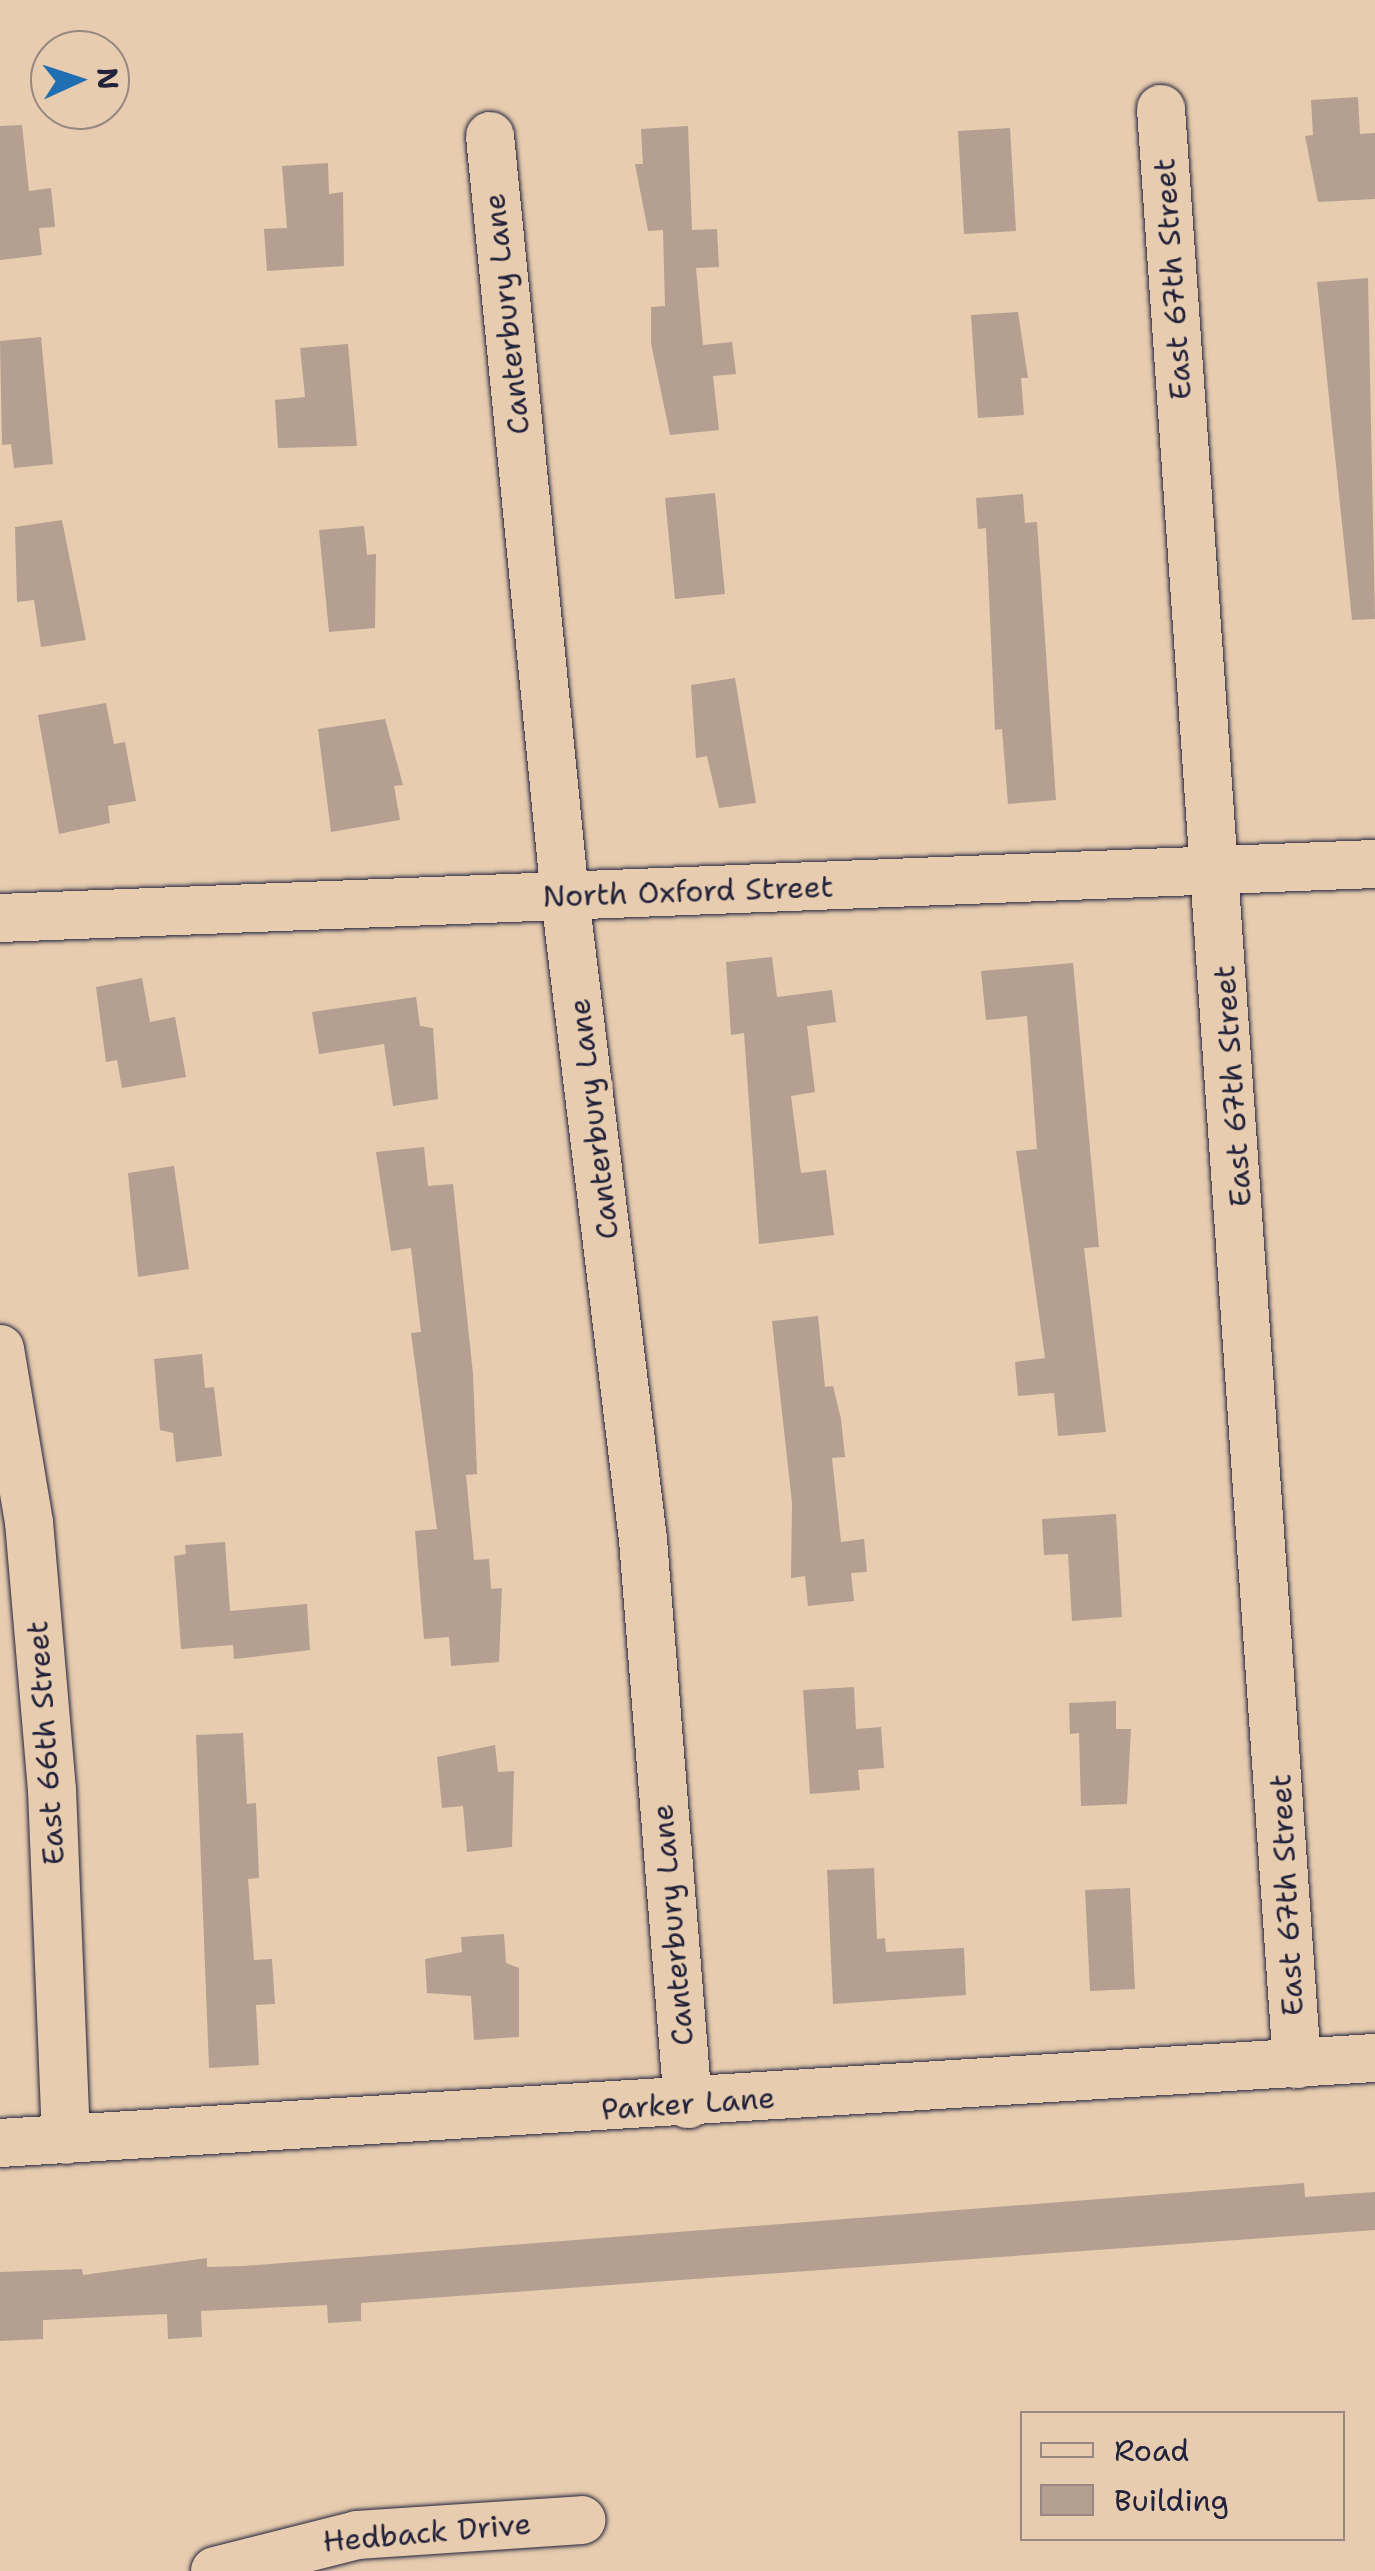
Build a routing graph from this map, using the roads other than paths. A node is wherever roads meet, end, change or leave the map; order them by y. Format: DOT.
graph roads {
  1 [pos="1161,109"];
  2 [pos="490,136"];
  3 [pos="1375,864"];
  4 [pos="1216,870"];
  5 [pos="565,898"];
  6 [pos="0,918"];
  7 [pos="0,1349"];
  8 [pos="14,1523"];
  9 [pos="1375,2058"];
  10 [pos="1297,2064"];
  11 [pos="688,2104"];
  12 [pos="66,2140"];
  13 [pos="0,2143"];
  14 [pos="582,2520"];
  15 [pos="215,2571"];
  1 -- 4 [label="street, East 67th Street"];
  2 -- 5 [label="street, Canterbury Lane"];
  3 -- 4 [label="street, North Oxford Street"];
  4 -- 5 [label="street, North Oxford Street"];
  4 -- 10 [label="street, East 67th Street"];
  5 -- 6 [label="street, North Oxford Street"];
  5 -- 11 [label="street, Canterbury Lane"];
  7 -- 8 [label="street, East 66th Street"];
  8 -- 12 [label="street, East 66th Street"];
  9 -- 10 [label="street, Parker Lane"];
  10 -- 11 [label="street, Parker Lane"];
  11 -- 12 [label="street, Parker Lane"];
  12 -- 13 [label="street, Parker Lane"];
  14 -- 15 [label="street, Hedback Drive"];
}
